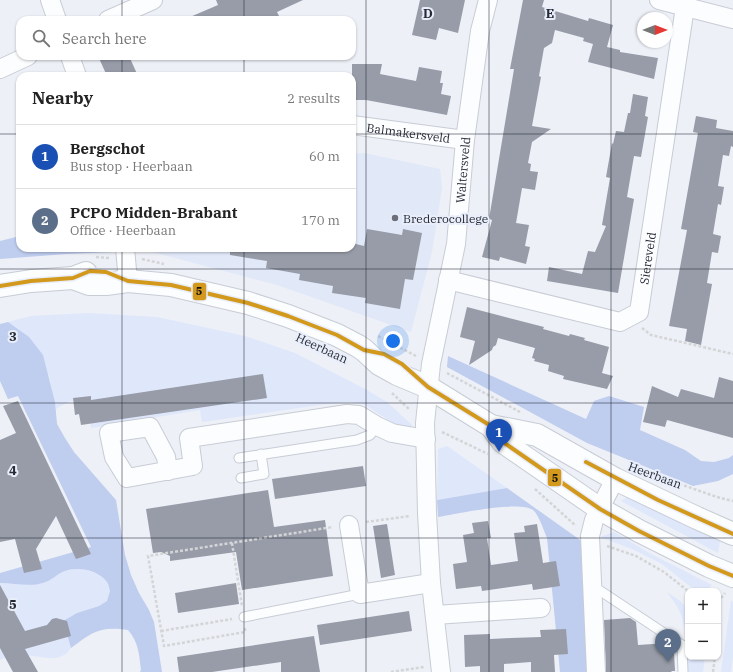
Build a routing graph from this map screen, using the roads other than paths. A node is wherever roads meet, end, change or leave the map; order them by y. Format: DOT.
graph roads {
  1 [pos="50,0"];
  2 [pos="153,0"];
  3 [pos="488,0"];
  4 [pos="659,0"];
  5 [pos="685,7"];
  6 [pos="56,16"];
  7 [pos="117,16"];
  8 [pos="733,19"];
  9 [pos="19,60"];
  10 [pos="71,60"];
  11 [pos="0,69"];
  12 [pos="76,72"];
  13 [pos="356,126"];
  14 [pos="465,140"];
  15 [pos="125,252"];
  16 [pos="448,280"];
  17 [pos="128,281"];
  18 [pos="0,286"];
  19 [pos="428,387"];
  20 [pos="377,426"];
  21 [pos="491,426"];
  22 [pos="425,431"];
  23 [pos="261,454"];
  24 [pos="239,458"];
  25 [pos="168,471"];
  26 [pos="241,478"];
  27 [pos="615,479"];
  28 [pos="600,509"];
  29 [pos="349,525"];
  30 [pos="733,534"];
  31 [pos="733,576"];
  32 [pos="432,583"];
  33 [pos="592,588"];
  34 [pos="360,594"];
  35 [pos="541,608"];
  36 [pos="435,614"];
  37 [pos="244,617"];
  38 [pos="440,668"];
  39 [pos="596,672"];
  40 [pos="682,672"];
  1 -- 6 [label="street"];
  2 -- 7 [label="street"];
  3 -- 14 [label="street, Waltersveld"];
  4 -- 5 [label="street"];
  5 -- 8 [label="street"];
  5 -- 16 [label="street, Siereveld"];
  9 -- 11 [label="street"];
  10 -- 12 [label="street"];
  13 -- 14 [label="street, Balmakersveld"];
  14 -- 16 [label="street, Waltersveld"];
  15 -- 17 [label="street"];
  16 -- 19 [label="street, Waltersveld"];
  17 -- 18 [label="street, Heerbaan"];
  17 -- 19 [label="street, Heerbaan"];
  19 -- 21 [label="street, Heerbaan"];
  19 -- 22 [label="street, Waltersveld"];
  20 -- 22 [label="street"];
  20 -- 23 [label="lane"];
  20 -- 25 [label="street"];
  21 -- 27 [label="street, Heerbaan"];
  21 -- 28 [label="street, Heerbaan"];
  22 -- 32 [label="street, Waltersveld"];
  23 -- 24 [label="lane"];
  23 -- 26 [label="lane"];
  27 -- 28 [label="street, Heerbaan"];
  27 -- 30 [label="street, Heerbaan"];
  28 -- 31 [label="street, Heerbaan"];
  28 -- 33 [label="street, Heerbaan"];
  29 -- 34 [label="street"];
  32 -- 34 [label="street"];
  32 -- 36 [label="street, Waltersveld"];
  33 -- 39 [label="street, Heerbaan"];
  33 -- 40 [label="lane"];
  34 -- 37 [label="lane"];
  35 -- 36 [label="street"];
  36 -- 38 [label="street, Waltersveld"];
}
